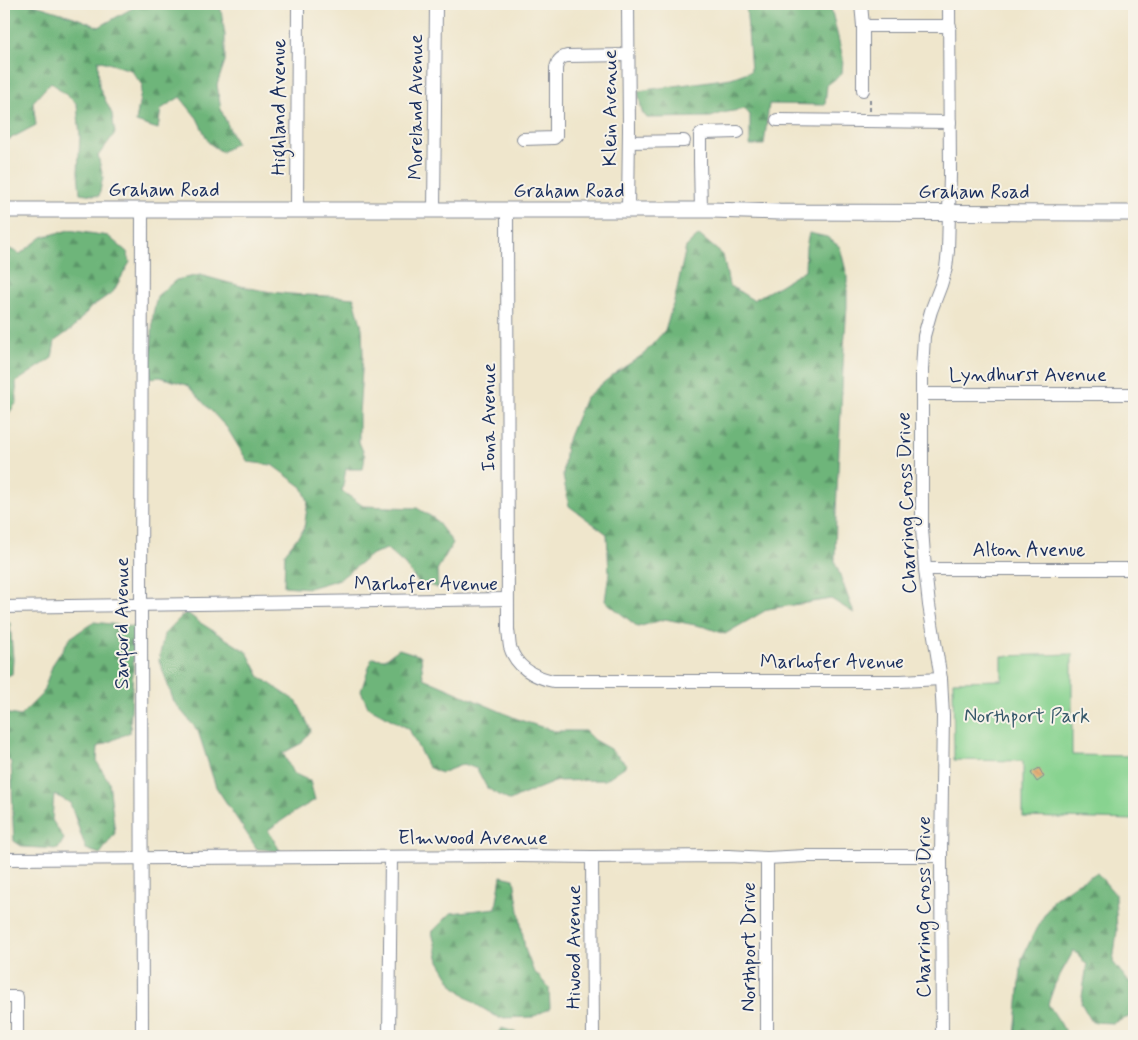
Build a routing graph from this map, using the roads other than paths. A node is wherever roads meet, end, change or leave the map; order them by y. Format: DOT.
graph roads {
  1 [pos="298,4"];
  2 [pos="436,4"];
  3 [pos="628,4"];
  4 [pos="861,4"];
  5 [pos="949,4"];
  6 [pos="863,26"];
  7 [pos="950,26"];
  8 [pos="628,55"];
  9 [pos="863,90"];
  10 [pos="777,120"];
  11 [pos="950,122"];
  12 [pos="738,132"];
  13 [pos="523,139"];
  14 [pos="684,141"];
  15 [pos="629,142"];
  16 [pos="4,210"];
  17 [pos="142,210"];
  18 [pos="297,210"];
  19 [pos="434,210"];
  20 [pos="701,210"];
  21 [pos="508,211"];
  22 [pos="628,211"];
  23 [pos="949,212"];
  24 [pos="1134,213"];
  25 [pos="922,394"];
  26 [pos="1134,394"];
  27 [pos="1134,569"];
  28 [pos="925,570"];
  29 [pos="508,599"];
  30 [pos="140,604"];
  31 [pos="4,607"];
  32 [pos="941,679"];
  33 [pos="941,856"];
  34 [pos="592,857"];
  35 [pos="390,858"];
  36 [pos="768,858"];
  37 [pos="4,859"];
  38 [pos="141,859"];
  39 [pos="4,997"];
  40 [pos="17,1036"];
  41 [pos="142,1036"];
  42 [pos="389,1036"];
  43 [pos="593,1036"];
  44 [pos="767,1036"];
  45 [pos="942,1036"];
  1 -- 18 [label="street, Highland Avenue"];
  2 -- 19 [label="street, Moreland Avenue"];
  3 -- 8 [label="street, Klein Avenue"];
  4 -- 6 [label="street"];
  5 -- 7 [label="street, Charring Cross Drive"];
  6 -- 7 [label="street"];
  6 -- 9 [label="street"];
  7 -- 11 [label="street, Charring Cross Drive"];
  8 -- 13 [label="street"];
  8 -- 15 [label="street, Klein Avenue"];
  10 -- 11 [label="street"];
  11 -- 23 [label="street, Charring Cross Drive"];
  12 -- 20 [label="street"];
  14 -- 15 [label="street"];
  15 -- 22 [label="street, Klein Avenue"];
  16 -- 17 [label="main road, Graham Road"];
  17 -- 18 [label="main road, Graham Road"];
  17 -- 30 [label="street, Sanford Avenue"];
  18 -- 19 [label="main road, Graham Road"];
  19 -- 21 [label="main road, Graham Road"];
  20 -- 22 [label="main road, Graham Road"];
  20 -- 23 [label="main road, Graham Road"];
  21 -- 22 [label="main road, Graham Road"];
  21 -- 29 [label="street, Iona Avenue"];
  23 -- 24 [label="main road, Graham Road"];
  23 -- 25 [label="street, Charring Cross Drive"];
  25 -- 26 [label="street, Lyndhurst Avenue"];
  25 -- 28 [label="street, Charring Cross Drive"];
  27 -- 28 [label="street, Alton Avenue"];
  28 -- 32 [label="street, Charring Cross Drive"];
  29 -- 30 [label="street, Marhofer Avenue"];
  29 -- 32 [label="street, Marhofer Avenue"];
  30 -- 31 [label="street, Marhofer Avenue"];
  30 -- 38 [label="street, Sanford Avenue"];
  32 -- 33 [label="street, Charring Cross Drive"];
  33 -- 36 [label="street, Elmwood Avenue"];
  33 -- 45 [label="street, Charring Cross Drive"];
  34 -- 35 [label="street, Elmwood Avenue"];
  34 -- 36 [label="street, Elmwood Avenue"];
  34 -- 43 [label="street, Hiwood Avenue"];
  35 -- 38 [label="street, Elmwood Avenue"];
  35 -- 42 [label="street"];
  36 -- 44 [label="street, Northport Drive"];
  37 -- 38 [label="street, Elmwood Avenue"];
  38 -- 41 [label="street, Sanford Avenue"];
  39 -- 40 [label="street"];
}
